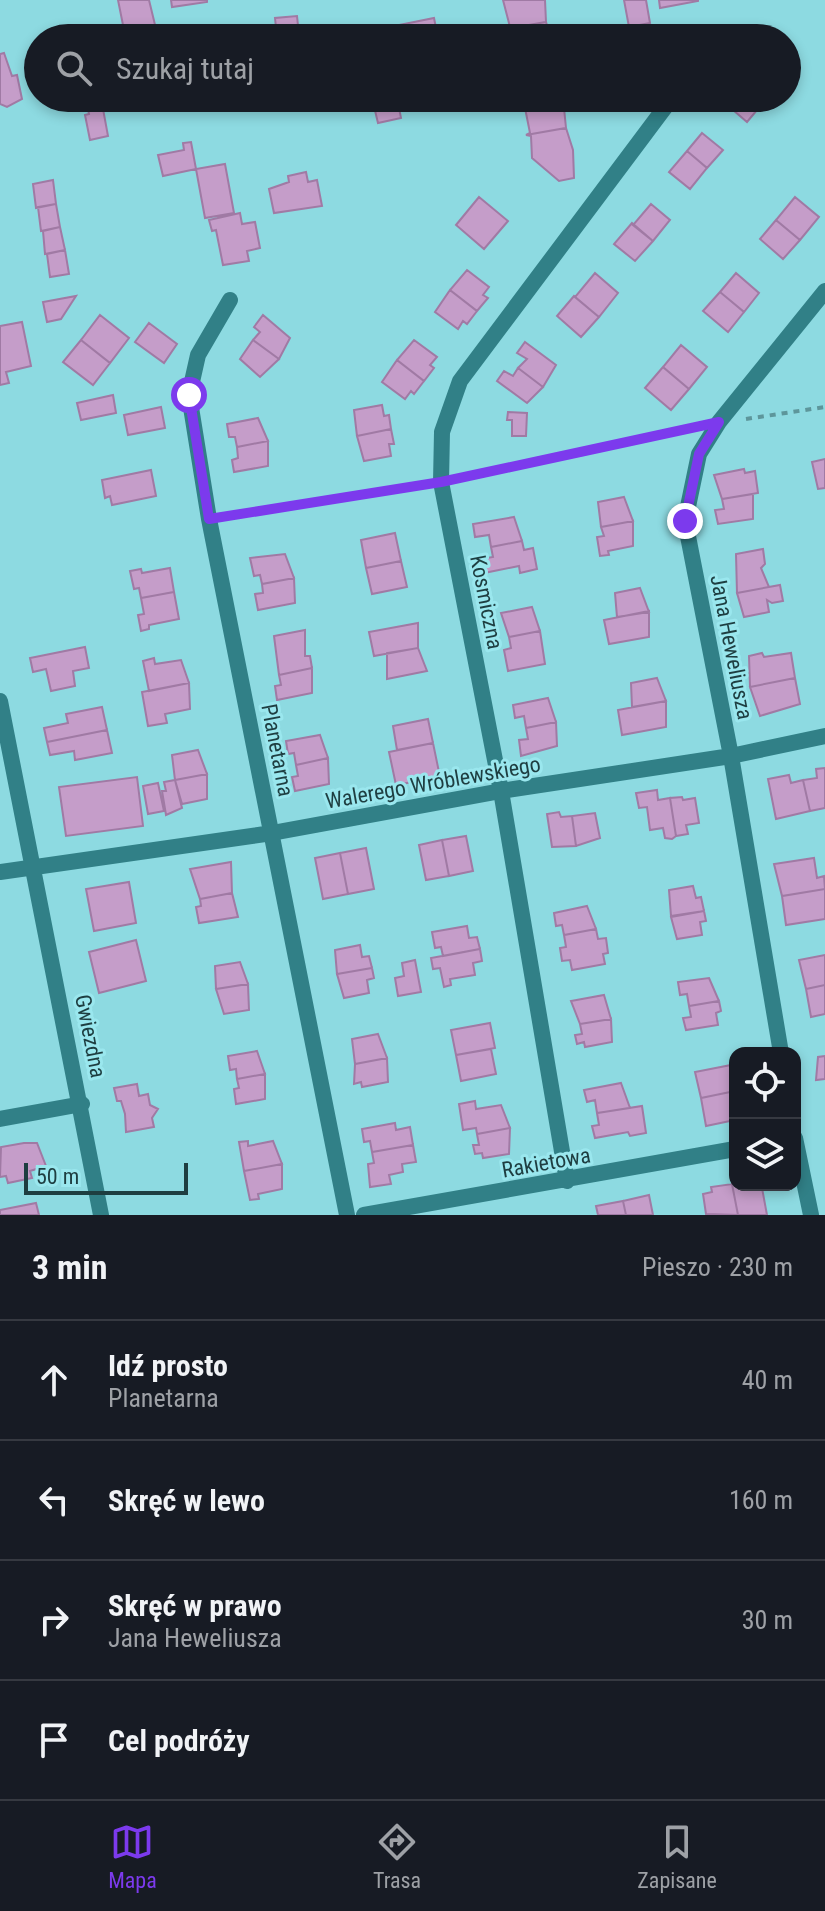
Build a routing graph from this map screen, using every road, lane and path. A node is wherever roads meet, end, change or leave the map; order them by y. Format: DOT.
graph roads {
  1 [pos="662,112"];
  2 [pos="825,291"];
  3 [pos="230,300"];
  4 [pos="825,407"];
  5 [pos="719,422"];
  6 [pos="441,482"];
  7 [pos="209,519"];
  8 [pos="0,701"];
  9 [pos="825,736"];
  10 [pos="731,756"];
  11 [pos="501,791"];
  12 [pos="272,833"];
  13 [pos="35,867"];
  14 [pos="0,872"];
  15 [pos="780,1047"];
  16 [pos="82,1104"];
  17 [pos="0,1119"];
  18 [pos="729,1150"];
  19 [pos="801,1167"];
  20 [pos="567,1181"];
  21 [pos="101,1215"];
  22 [pos="347,1215"];
  23 [pos="364,1215"];
  24 [pos="811,1215"];
  1 -- 6 [label="street, Kosmiczna"];
  2 -- 5 [label="street, Jana Heweliusza"];
  3 -- 7 [label="street, Planetarna"];
  4 -- 5 [label="path"];
  5 -- 6 [label="path"];
  5 -- 10 [label="street, Jana Heweliusza"];
  6 -- 7 [label="path"];
  6 -- 11 [label="street, Kosmiczna"];
  7 -- 12 [label="street, Planetarna"];
  8 -- 13 [label="street, Gwiezdna"];
  9 -- 10 [label="street, Walerego Wróblewskiego"];
  10 -- 11 [label="street, Walerego Wróblewskiego"];
  10 -- 15 [label="street, Jana Heweliusza"];
  11 -- 12 [label="street, Walerego Wróblewskiego"];
  11 -- 20 [label="street, Kosmiczna"];
  12 -- 13 [label="street, Walerego Wróblewskiego"];
  12 -- 22 [label="street, Planetarna"];
  13 -- 14 [label="street, Walerego Wróblewskiego"];
  13 -- 16 [label="street, Gwiezdna"];
  16 -- 17 [label="street"];
  16 -- 21 [label="street, Gwiezdna"];
  18 -- 20 [label="street, Rakietowa"];
  19 -- 24 [label="street"];
  20 -- 23 [label="street, Rakietowa"];
}
